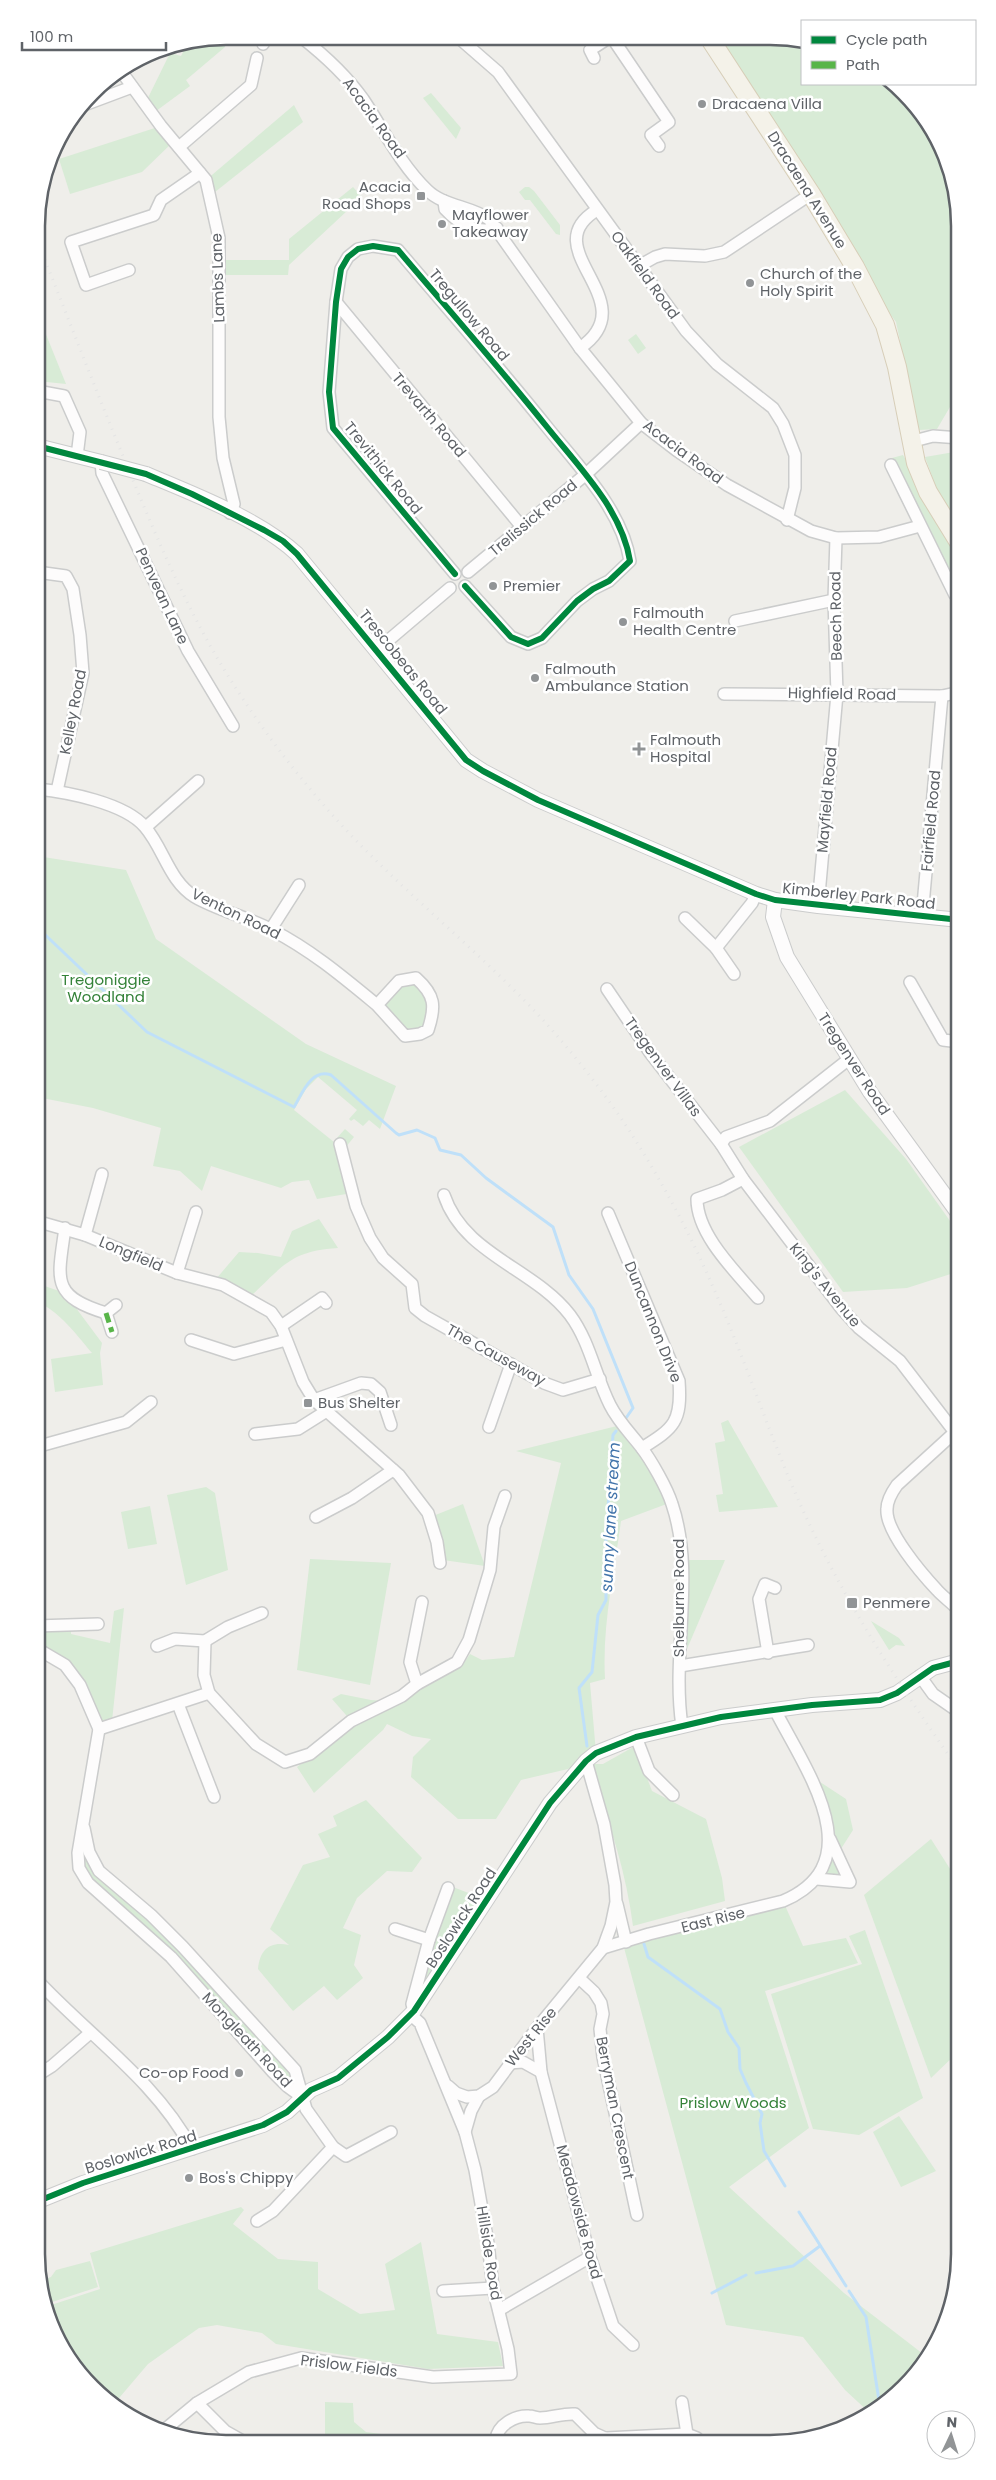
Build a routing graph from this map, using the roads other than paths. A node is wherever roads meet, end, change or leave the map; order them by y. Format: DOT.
graph roads {
  1 [pos="311,45"];
  2 [pos="467,45"];
  3 [pos="597,45"];
  4 [pos="617,45"];
  5 [pos="714,45"];
  6 [pos="589,50"];
  7 [pos="257,58"];
  8 [pos="125,77"];
  9 [pos="132,86"];
  10 [pos="96,100"];
  11 [pos="659,146"];
  12 [pos="179,148"];
  13 [pos="200,173"];
  14 [pos="811,194"];
  15 [pos="444,200"];
  16 [pos="597,210"];
  17 [pos="497,228"];
  18 [pos="639,266"];
  19 [pos="130,270"];
  20 [pos="336,302"];
  21 [pos="580,348"];
  22 [pos="45,392"];
  23 [pos="642,423"];
  24 [pos="951,437"];
  25 [pos="910,442"];
  26 [pos="45,448"];
  27 [pos="77,456"];
  28 [pos="101,462"];
  29 [pos="891,465"];
  30 [pos="585,475"];
  31 [pos="230,512"];
  32 [pos="787,520"];
  33 [pos="920,526"];
  34 [pos="522,527"];
  35 [pos="951,529"];
  36 [pos="836,538"];
  37 [pos="468,572"];
  38 [pos="45,573"];
  39 [pos="455,574"];
  40 [pos="465,586"];
  41 [pos="951,587"];
  42 [pos="450,588"];
  43 [pos="834,600"];
  44 [pos="735,621"];
  45 [pos="377,650"];
  46 [pos="724,694"];
  47 [pos="837,694"];
  48 [pos="951,694"];
  49 [pos="942,696"];
  50 [pos="233,726"];
  51 [pos="198,781"];
  52 [pos="45,790"];
  53 [pos="57,791"];
  54 [pos="146,827"];
  55 [pos="298,885"];
  56 [pos="756,894"];
  57 [pos="776,900"];
  58 [pos="818,906"];
  59 [pos="922,916"];
  60 [pos="685,918"];
  61 [pos="951,919"];
  62 [pos="270,929"];
  63 [pos="716,948"];
  64 [pos="734,974"];
  65 [pos="910,982"];
  66 [pos="607,989"];
  67 [pos="377,1005"];
  68 [pos="951,1041"];
  69 [pos="849,1059"];
  70 [pos="340,1144"];
  71 [pos="721,1144"];
  72 [pos="102,1174"];
  73 [pos="743,1179"];
  74 [pos="444,1195"];
  75 [pos="951,1204"];
  76 [pos="196,1212"];
  77 [pos="608,1213"];
  78 [pos="45,1223"];
  79 [pos="65,1228"];
  80 [pos="85,1234"];
  81 [pos="177,1273"];
  82 [pos="758,1298"];
  83 [pos="326,1303"];
  84 [pos="116,1305"];
  85 [pos="106,1313"];
  86 [pos="282,1326"];
  87 [pos="112,1332"];
  88 [pos="190,1340"];
  89 [pos="286,1340"];
  90 [pos="511,1364"];
  91 [pos="600,1379"];
  92 [pos="314,1400"];
  93 [pos="151,1402"];
  94 [pos="326,1412"];
  95 [pos="391,1426"];
  96 [pos="489,1427"];
  97 [pos="951,1428"];
  98 [pos="255,1434"];
  99 [pos="951,1441"];
  100 [pos="45,1444"];
  101 [pos="642,1448"];
  102 [pos="393,1470"];
  103 [pos="505,1496"];
  104 [pos="316,1517"];
  105 [pos="440,1563"];
  106 [pos="775,1588"];
  107 [pos="422,1602"];
  108 [pos="951,1603"];
  109 [pos="262,1613"];
  110 [pos="98,1624"];
  111 [pos="45,1626"];
  112 [pos="205,1641"];
  113 [pos="808,1645"];
  114 [pos="157,1646"];
  115 [pos="45,1653"];
  116 [pos="768,1653"];
  117 [pos="951,1663"];
  118 [pos="680,1666"];
  119 [pos="920,1676"];
  120 [pos="417,1684"];
  121 [pos="209,1693"];
  122 [pos="178,1704"];
  123 [pos="951,1706"];
  124 [pos="775,1710"];
  125 [pos="682,1726"];
  126 [pos="99,1729"];
  127 [pos="636,1737"];
  128 [pos="586,1761"];
  129 [pos="673,1795"];
  130 [pos="214,1797"];
  131 [pos="83,1824"];
  132 [pos="830,1839"];
  133 [pos="817,1879"];
  134 [pos="448,1888"];
  135 [pos="616,1902"];
  136 [pos="395,1930"];
  137 [pos="429,1940"];
  138 [pos="626,1942"];
  139 [pos="603,1948"];
  140 [pos="580,1978"];
  141 [pos="45,1988"];
  142 [pos="413,2013"];
  143 [pos="537,2028"];
  144 [pos="90,2033"];
  145 [pos="509,2063"];
  146 [pos="45,2070"];
  147 [pos="541,2072"];
  148 [pos="448,2086"];
  149 [pos="480,2096"];
  150 [pos="302,2097"];
  151 [pos="391,2132"];
  152 [pos="465,2132"];
  153 [pos="334,2147"];
  154 [pos="192,2149"];
  155 [pos="45,2198"];
  156 [pos="637,2215"];
  157 [pos="257,2221"];
  158 [pos="590,2257"];
  159 [pos="493,2288"];
  160 [pos="443,2291"];
  161 [pos="499,2310"];
  162 [pos="633,2345"];
  163 [pos="511,2374"];
  164 [pos="682,2402"];
  165 [pos="197,2403"];
  166 [pos="170,2426"];
  167 [pos="231,2435"];
  168 [pos="498,2435"];
  169 [pos="598,2435"];
  170 [pos="692,2435"];
  1 -- 15 [label="street, Acacia Road"];
  2 -- 16 [label="street, Oakfield Road"];
  3 -- 6 [label="street"];
  4 -- 11 [label="street"];
  5 -- 14 [label="main road, Dracaena Avenue"];
  7 -- 12 [label="street"];
  8 -- 9 [label="street, Lambs Lane"];
  9 -- 10 [label="street"];
  9 -- 12 [label="street, Lambs Lane"];
  12 -- 13 [label="street, Lambs Lane"];
  13 -- 19 [label="street"];
  13 -- 31 [label="street, Lambs Lane"];
  14 -- 18 [label="street"];
  14 -- 25 [label="main road, Dracaena Avenue"];
  15 -- 17 [label="street, Acacia Road"];
  15 -- 17 [label="street, Acacia Road"];
  16 -- 18 [label="street, Oakfield Road"];
  16 -- 21 [label="street"];
  17 -- 21 [label="street, Acacia Road"];
  18 -- 32 [label="street, Oakfield Road"];
  20 -- 30 [label="street, Tregullow Road"];
  20 -- 34 [label="street, Trevarth Road"];
  20 -- 39 [label="street, Trevithick Road"];
  21 -- 23 [label="street, Acacia Road"];
  22 -- 27 [label="street"];
  23 -- 30 [label="street, Trelissick Road"];
  23 -- 32 [label="street, Acacia Road"];
  24 -- 25 [label="street"];
  25 -- 35 [label="main road, Dracaena Avenue"];
  26 -- 27 [label="street, Trescobeas Road"];
  27 -- 28 [label="street, Trescobeas Road"];
  28 -- 31 [label="street, Trescobeas Road, bridge"];
  28 -- 50 [label="street, Penvean Lane"];
  29 -- 33 [label="street"];
  30 -- 34 [label="street, Trelissick Road"];
  30 -- 40 [label="street"];
  31 -- 45 [label="street, Trescobeas Road"];
  32 -- 36 [label="street, Acacia Road"];
  33 -- 36 [label="street, Acacia Road"];
  33 -- 41 [label="street"];
  34 -- 37 [label="street, Trelissick Road"];
  36 -- 43 [label="street, Beech Road"];
  37 -- 39 [label="street"];
  37 -- 40 [label="street"];
  38 -- 53 [label="street, Kelley Road"];
  39 -- 42 [label="street"];
  40 -- 42 [label="street"];
  42 -- 45 [label="street"];
  43 -- 44 [label="street"];
  43 -- 47 [label="street, Beech Road"];
  45 -- 56 [label="street, Trescobeas Road"];
  46 -- 47 [label="street, Highfield Road"];
  47 -- 49 [label="street, Highfield Road"];
  47 -- 58 [label="street, Mayfield Road"];
  48 -- 49 [label="street, Highfield Road"];
  49 -- 59 [label="street, Fairfield Road"];
  51 -- 54 [label="street"];
  52 -- 53 [label="street, Venton Road"];
  53 -- 54 [label="street, Venton Road"];
  54 -- 62 [label="street, Venton Road"];
  55 -- 62 [label="street"];
  56 -- 57 [label="street, Kimberley Park Road"];
  56 -- 63 [label="street"];
  57 -- 58 [label="street, Kimberley Park Road"];
  57 -- 69 [label="street, Tregenver Road"];
  58 -- 59 [label="street, Kimberley Park Road"];
  59 -- 61 [label="street, Kimberley Park Road"];
  60 -- 63 [label="street"];
  62 -- 67 [label="street, Venton Road"];
  63 -- 64 [label="street"];
  65 -- 68 [label="street"];
  66 -- 71 [label="street, Tregenver Villas"];
  67 -- 67 [label="street, Venton Road"];
  69 -- 71 [label="street"];
  69 -- 75 [label="street, Tregenver Road"];
  70 -- 90 [label="street, The Causeway"];
  71 -- 73 [label="street, King's Avenue"];
  72 -- 80 [label="street, Longfield"];
  73 -- 82 [label="street"];
  73 -- 97 [label="street, King's Avenue"];
  74 -- 91 [label="street, Shelburne Road"];
  76 -- 81 [label="street, Longfield"];
  77 -- 101 [label="street, Duncannon Drive"];
  78 -- 79 [label="street, Longfield"];
  79 -- 80 [label="street, Longfield"];
  79 -- 85 [label="street"];
  80 -- 81 [label="street, Longfield"];
  81 -- 86 [label="street, Longfield"];
  83 -- 86 [label="street"];
  84 -- 85 [label="street"];
  85 -- 87 [label="street"];
  86 -- 89 [label="street, Longfield"];
  88 -- 89 [label="street"];
  89 -- 92 [label="street, Longfield"];
  90 -- 91 [label="street, The Causeway"];
  90 -- 96 [label="street"];
  91 -- 101 [label="street, Shelburne Road"];
  92 -- 94 [label="street, Longfield"];
  92 -- 95 [label="street"];
  93 -- 100 [label="street"];
  94 -- 98 [label="street"];
  94 -- 102 [label="street, Longfield"];
  99 -- 108 [label="street"];
  101 -- 118 [label="street, Shelburne Road"];
  102 -- 104 [label="street"];
  102 -- 105 [label="street, Longfield"];
  103 -- 120 [label="street"];
  106 -- 116 [label="street"];
  107 -- 120 [label="street"];
  109 -- 112 [label="street"];
  110 -- 111 [label="street"];
  112 -- 114 [label="street"];
  112 -- 121 [label="street"];
  113 -- 116 [label="street"];
  115 -- 126 [label="street"];
  116 -- 118 [label="street"];
  117 -- 119 [label="street, Boslowick Road"];
  118 -- 125 [label="street, Shelburne Road"];
  119 -- 123 [label="street"];
  119 -- 124 [label="street, Boslowick Road"];
  120 -- 121 [label="street"];
  121 -- 122 [label="street"];
  122 -- 126 [label="street"];
  122 -- 130 [label="street"];
  124 -- 125 [label="street, Boslowick Road"];
  124 -- 132 [label="street, East Rise"];
  125 -- 127 [label="street, Boslowick Road"];
  126 -- 131 [label="street, Mongleath Road"];
  127 -- 128 [label="street, Boslowick Road"];
  127 -- 129 [label="street"];
  128 -- 135 [label="street"];
  128 -- 142 [label="street, Boslowick Road"];
  131 -- 150 [label="street, Mongleath Road"];
  131 -- 150 [label="street, Mongleath Road"];
  132 -- 133 [label="street, East Rise"];
  132 -- 133 [label="street, East Rise"];
  133 -- 138 [label="street, East Rise"];
  134 -- 137 [label="street"];
  135 -- 138 [label="street"];
  135 -- 139 [label="street, West Rise"];
  136 -- 137 [label="street"];
  137 -- 142 [label="street"];
  138 -- 139 [label="street, East Rise"];
  139 -- 140 [label="street, West Rise"];
  140 -- 143 [label="street, West Rise"];
  140 -- 156 [label="street, Berryman Crescent"];
  141 -- 144 [label="street"];
  142 -- 148 [label="street, Hillside Road"];
  142 -- 150 [label="street, Boslowick Road"];
  143 -- 145 [label="street, West Rise"];
  143 -- 147 [label="street, Meadowside Road"];
  144 -- 146 [label="street"];
  144 -- 154 [label="street"];
  145 -- 147 [label="street"];
  145 -- 149 [label="street, West Rise"];
  147 -- 158 [label="street, Meadowside Road"];
  148 -- 149 [label="street"];
  148 -- 152 [label="street, Hillside Road"];
  149 -- 152 [label="street"];
  150 -- 153 [label="street"];
  150 -- 154 [label="street, Boslowick Road"];
  151 -- 153 [label="street"];
  152 -- 159 [label="street, Hillside Road"];
  153 -- 157 [label="street"];
  154 -- 155 [label="street, Boslowick Road"];
  158 -- 161 [label="street"];
  158 -- 162 [label="street, Meadowside Road"];
  159 -- 160 [label="street"];
  159 -- 161 [label="street, Hillside Road"];
  161 -- 163 [label="street, Hillside Road"];
  163 -- 165 [label="street, Prislow Fields"];
  164 -- 170 [label="street"];
  165 -- 166 [label="street, Prislow Fields"];
  165 -- 167 [label="street"];
  168 -- 169 [label="street"];
}
